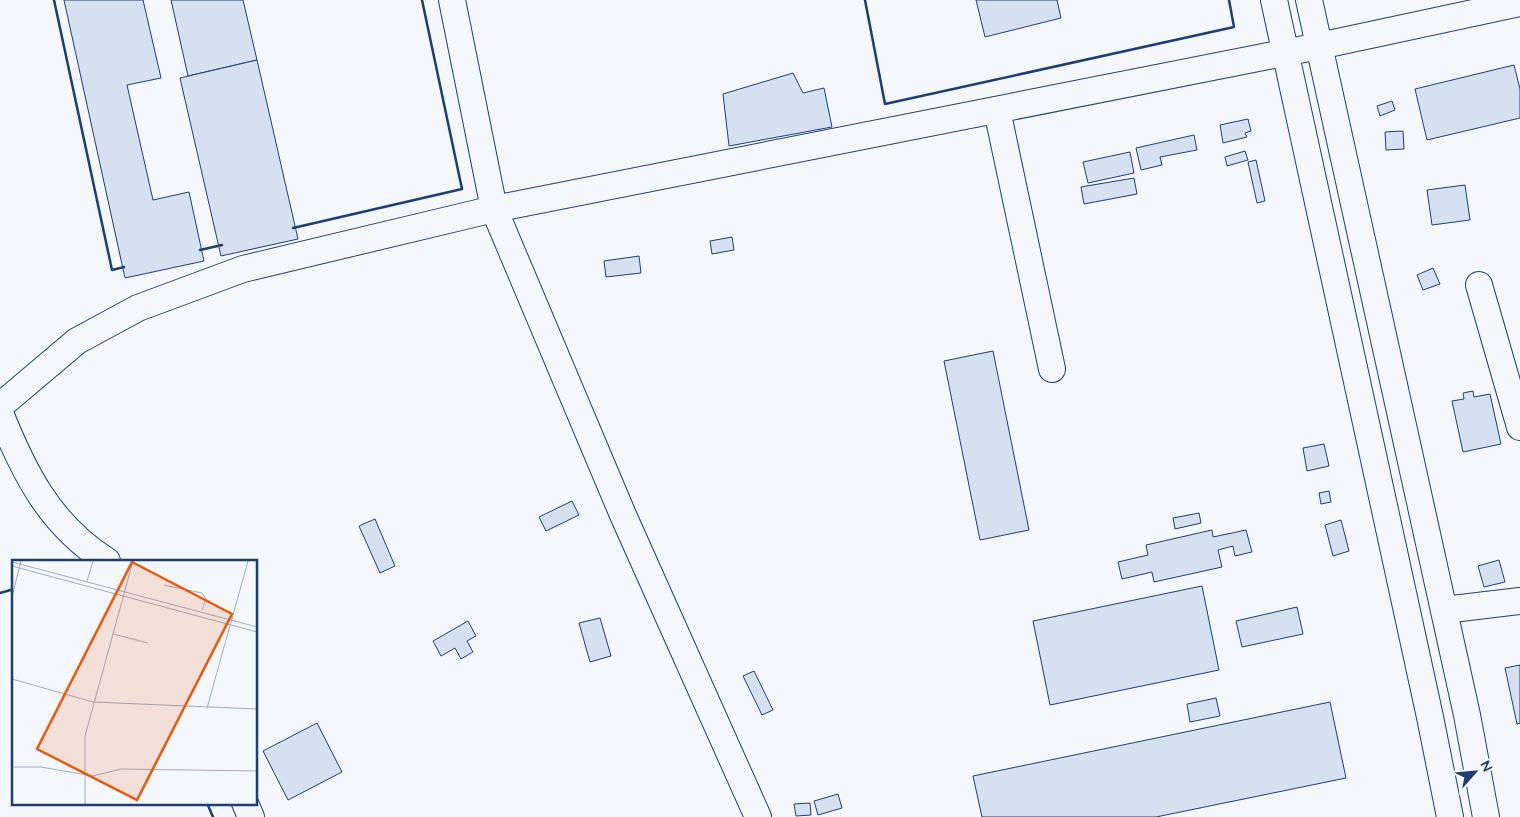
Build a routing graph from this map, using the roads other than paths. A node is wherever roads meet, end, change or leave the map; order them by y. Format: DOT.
graph roads {
  1 [pos="452,0"];
  2 [pos="1274,0"];
  3 [pos="1309,0"];
  4 [pos="1520,3"];
  5 [pos="1319,46"];
  6 [pos="1286,53"];
  7 [pos="997,110"];
  8 [pos="494,209"];
  9 [pos="1479,285"];
  10 [pos="1052,369"];
  11 [pos="0,406"];
  12 [pos="0,413"];
  13 [pos="1520,427"];
  14 [pos="105,560"];
  15 [pos="1520,601"];
  16 [pos="1444,610"];
  17 [pos="245,804"];
  18 [pos="251,817"];
  19 [pos="758,817"];
  20 [pos="1450,817"];
  21 [pos="1486,817"];
  1 -- 8 [label="street"];
  2 -- 6 [label="street"];
  3 -- 5 [label="street"];
  4 -- 5 [label="street"];
  5 -- 6 [label="street"];
  5 -- 16 [label="street"];
  6 -- 7 [label="street"];
  6 -- 20 [label="street"];
  7 -- 8 [label="street"];
  7 -- 10 [label="street"];
  8 -- 11 [label="street"];
  8 -- 19 [label="street"];
  9 -- 13 [label="street"];
  12 -- 14 [label="street"];
  15 -- 16 [label="street"];
  16 -- 21 [label="street"];
  17 -- 18 [label="street"];
}
